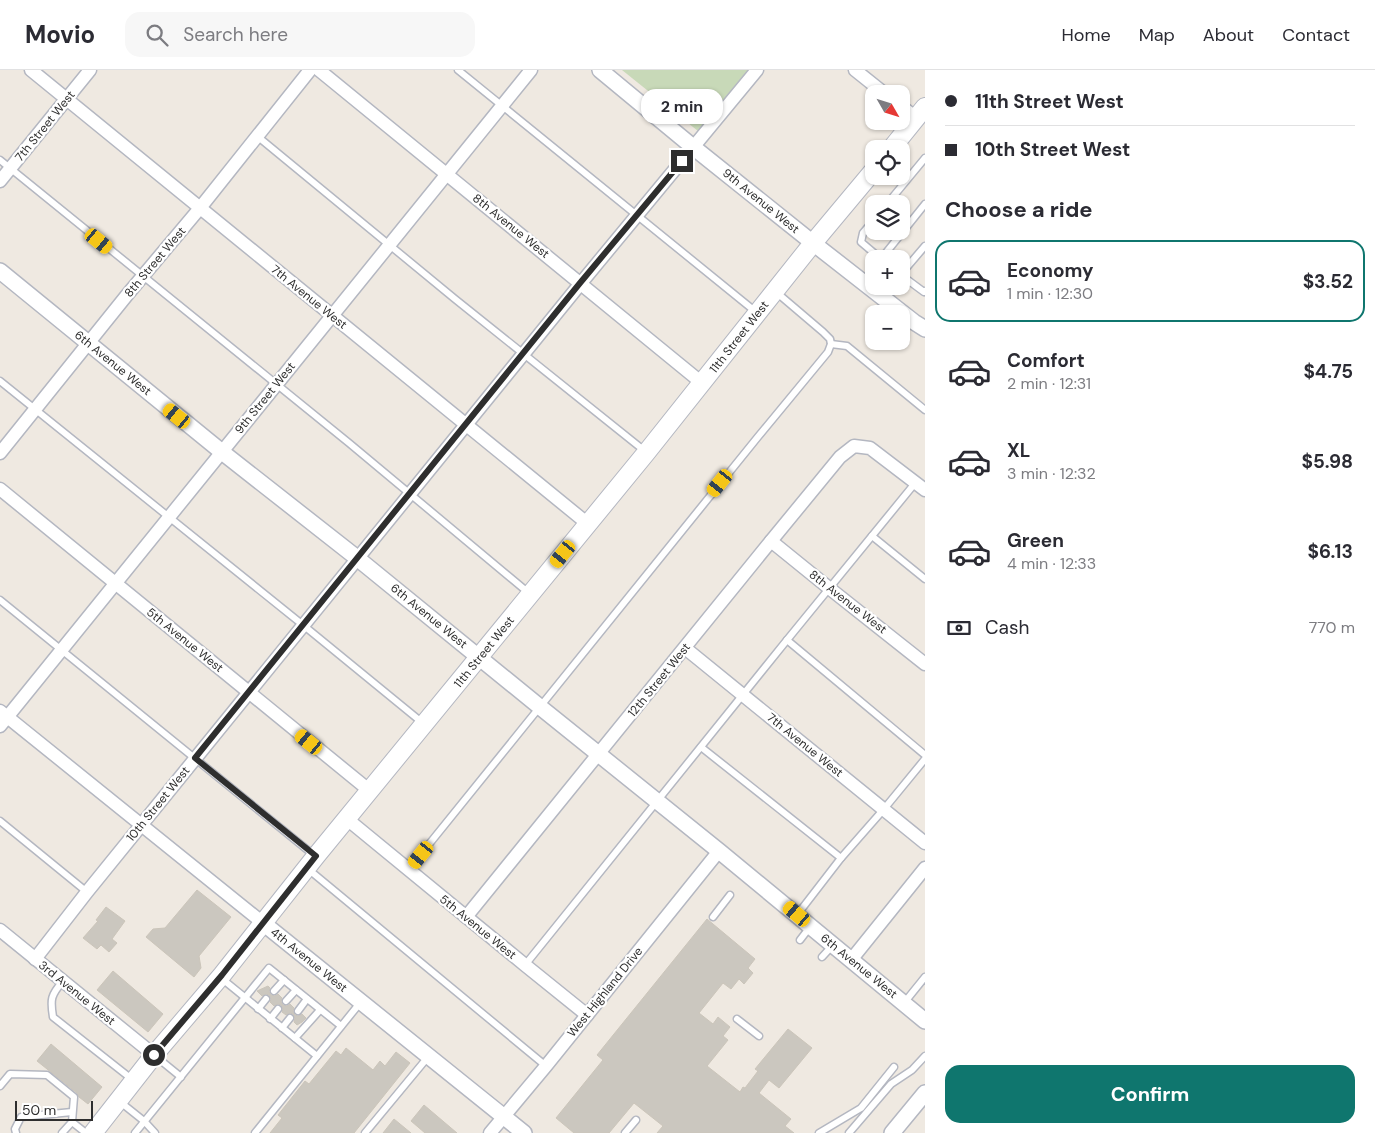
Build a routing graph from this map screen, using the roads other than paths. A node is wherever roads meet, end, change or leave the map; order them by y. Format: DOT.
graph roads {
  1 [pos="31,70"];
  2 [pos="90,70"];
  3 [pos="310,70"];
  4 [pos="319,70"];
  5 [pos="458,70"];
  6 [pos="531,70"];
  7 [pos="600,70"];
  8 [pos="757,70"];
  9 [pos="855,70"];
  10 [pos="874,85"];
  11 [pos="66,99"];
  12 [pos="502,106"];
  13 [pos="921,115"];
  14 [pos="257,136"];
  15 [pos="899,140"];
  16 [pos="693,147"];
  17 [pos="0,160"];
  18 [pos="924,162"];
  19 [pos="10,168"];
  20 [pos="447,174"];
  21 [pos="0,181"];
  22 [pos="865,181"];
  23 [pos="895,195"];
  24 [pos="925,204"];
  25 [pos="200,208"];
  26 [pos="637,215"];
  27 [pos="865,231"];
  28 [pos="813,243"];
  29 [pos="389,245"];
  30 [pos="925,246"];
  31 [pos="870,250"];
  32 [pos="888,250"];
  33 [pos="910,264"];
  34 [pos="0,271"];
  35 [pos="143,276"];
  36 [pos="864,282"];
  37 [pos="910,282"];
  38 [pos="580,283"];
  39 [pos="775,291"];
  40 [pos="925,291"];
  41 [pos="757,313"];
  42 [pos="332,316"];
  43 [pos="925,329"];
  44 [pos="88,343"];
  45 [pos="832,344"];
  46 [pos="523,354"];
  47 [pos="0,381"];
  48 [pos="702,383"];
  49 [pos="276,384"];
  50 [pos="35,410"];
  51 [pos="925,410"];
  52 [pos="466,424"];
  53 [pos="222,452"];
  54 [pos="0,453"];
  55 [pos="646,453"];
  56 [pos="920,486"];
  57 [pos="0,489"];
  58 [pos="410,493"];
  59 [pos="169,517"];
  60 [pos="588,524"];
  61 [pos="872,536"];
  62 [pos="771,541"];
  63 [pos="357,558"];
  64 [pos="925,579"];
  65 [pos="116,583"];
  66 [pos="829,588"];
  67 [pos="531,595"];
  68 [pos="0,600"];
  69 [pos="303,625"];
  70 [pos="787,640"];
  71 [pos="685,648"];
  72 [pos="62,650"];
  73 [pos="479,657"];
  74 [pos="925,664"];
  75 [pos="249,692"];
  76 [pos="743,695"];
  77 [pos="540,707"];
  78 [pos="2,718"];
  79 [pos="424,725"];
  80 [pos="701,747"];
  81 [pos="599,754"];
  82 [pos="925,757"];
  83 [pos="195,758"];
  84 [pos="370,791"];
  85 [pos="657,801"];
  86 [pos="884,809"];
  87 [pos="347,819"];
  88 [pos="0,821"];
  89 [pos="142,824"];
  90 [pos="925,843"];
  91 [pos="719,851"];
  92 [pos="841,858"];
  93 [pos="311,862"];
  94 [pos="925,868"];
  95 [pos="409,870"];
  96 [pos="87,892"];
  97 [pos="730,895"];
  98 [pos="797,914"];
  99 [pos="713,916"];
  100 [pos="466,917"];
  101 [pos="263,923"];
  102 [pos="811,926"];
  103 [pos="0,930"];
  104 [pos="800,940"];
  105 [pos="833,945"];
  106 [pos="822,958"];
  107 [pos="35,959"];
  108 [pos="851,960"];
  109 [pos="525,965"];
  110 [pos="925,977"];
  111 [pos="220,978"];
  112 [pos="284,980"];
  113 [pos="63,981"];
  114 [pos="296,990"];
  115 [pos="274,991"];
  116 [pos="245,998"];
  117 [pos="266,999"];
  118 [pos="307,999"];
  119 [pos="286,1001"];
  120 [pos="361,1002"];
  121 [pos="904,1003"];
  122 [pos="258,1009"];
  123 [pos="278,1009"];
  124 [pos="320,1010"];
  125 [pos="298,1011"];
  126 [pos="587,1015"];
  127 [pos="270,1018"];
  128 [pos="290,1018"];
  129 [pos="737,1019"];
  130 [pos="925,1021"];
  131 [pos="341,1026"];
  132 [pos="282,1028"];
  133 [pos="759,1036"];
  134 [pos="295,1038"];
  135 [pos="154,1055"];
  136 [pos="429,1055"];
  137 [pos="317,1056"];
  138 [pos="925,1056"];
  139 [pos="546,1066"];
  140 [pos="894,1067"];
  141 [pos="181,1076"];
  142 [pos="134,1081"];
  143 [pos="0,1086"];
  144 [pos="924,1095"];
  145 [pos="118,1100"];
  146 [pos="72,1112"];
  147 [pos="504,1116"];
  148 [pos="636,1120"];
  149 [pos="144,1121"];
  150 [pos="72,1122"];
  151 [pos="16,1133"];
  152 [pos="62,1133"];
  153 [pos="86,1133"];
  154 [pos="93,1133"];
  155 [pos="135,1133"];
  156 [pos="155,1133"];
  157 [pos="254,1133"];
  158 [pos="365,1133"];
  159 [pos="490,1133"];
  160 [pos="524,1133"];
  161 [pos="625,1133"];
  162 [pos="819,1133"];
  163 [pos="849,1133"];
  164 [pos="892,1133"];
  1 -- 11 [label="street, 7th Avenue West"];
  2 -- 11 [label="street, 7th Street West"];
  3 -- 14 [label="street, 8th Street West"];
  4 -- 20 [label="street, 8th Avenue West"];
  5 -- 12 [label="lane"];
  6 -- 12 [label="street, 9th Street West"];
  7 -- 16 [label="street, 9th Avenue West"];
  8 -- 16 [label="street, 10th Street West"];
  9 -- 10 [label="street"];
  11 -- 19 [label="street, 7th Street West"];
  11 -- 25 [label="street, 7th Avenue West"];
  12 -- 20 [label="street, 9th Street West"];
  12 -- 26 [label="lane"];
  13 -- 15 [label="main road"];
  14 -- 25 [label="street, 8th Street West"];
  14 -- 29 [label="lane"];
  16 -- 26 [label="street, 10th Street West"];
  16 -- 28 [label="street, 9th Avenue West"];
  17 -- 19 [label="lane"];
  18 -- 23 [label="lane"];
  19 -- 21 [label="street, 7th Street West"];
  19 -- 35 [label="lane"];
  20 -- 29 [label="street, 9th Street West"];
  20 -- 38 [label="street, 8th Avenue West"];
  22 -- 28 [label="main road, 11th Street West"];
  24 -- 32 [label="lane"];
  25 -- 35 [label="street, 8th Street West"];
  25 -- 42 [label="street, 7th Avenue West"];
  26 -- 38 [label="street, 10th Street West"];
  26 -- 41 [label="lane"];
  27 -- 31 [label="lane"];
  28 -- 36 [label="street, 9th Avenue West"];
  28 -- 39 [label="main road, 11th Street West"];
  29 -- 42 [label="street, 9th Street West"];
  29 -- 46 [label="lane"];
  30 -- 33 [label="lane"];
  34 -- 44 [label="street, 6th Avenue West"];
  35 -- 44 [label="street, 8th Street West"];
  35 -- 49 [label="lane"];
  36 -- 43 [label="street, 9th Avenue West"];
  37 -- 40 [label="lane"];
  38 -- 46 [label="street, 10th Street West"];
  38 -- 48 [label="street, 8th Avenue West"];
  39 -- 41 [label="main road, 11th Street West"];
  39 -- 45 [label="lane"];
  41 -- 48 [label="main road, 11th Street West"];
  42 -- 49 [label="street, 9th Street West"];
  42 -- 52 [label="street, 7th Avenue West"];
  44 -- 50 [label="street, 8th Street West"];
  44 -- 53 [label="street, 6th Avenue West"];
  45 -- 51 [label="lane"];
  45 -- 77 [label="lane"];
  46 -- 52 [label="street, 10th Street West"];
  46 -- 55 [label="lane"];
  47 -- 50 [label="lane"];
  48 -- 55 [label="main road, 11th Street West"];
  49 -- 53 [label="street, 9th Street West"];
  49 -- 58 [label="lane"];
  50 -- 54 [label="street, 8th Street West"];
  50 -- 59 [label="lane"];
  52 -- 58 [label="street, 10th Street West"];
  52 -- 60 [label="street, 7th Avenue West"];
  53 -- 59 [label="street, 9th Street West"];
  53 -- 63 [label="street, 6th Avenue West"];
  55 -- 60 [label="main road, 11th Street West"];
  56 -- 61 [label="lane"];
  56 -- 62 [label="street, 12th Street West"];
  57 -- 65 [label="street, 5th Avenue West"];
  58 -- 63 [label="street, 10th Street West"];
  58 -- 67 [label="lane"];
  59 -- 65 [label="street, 9th Street West"];
  59 -- 69 [label="lane"];
  60 -- 67 [label="main road, 11th Street West"];
  61 -- 64 [label="lane"];
  61 -- 66 [label="lane"];
  62 -- 66 [label="street, 8th Avenue West"];
  62 -- 71 [label="street, 12th Street West"];
  63 -- 69 [label="street, 10th Street West"];
  63 -- 73 [label="street, 6th Avenue West"];
  65 -- 72 [label="street, 9th Street West"];
  65 -- 75 [label="street, 5th Avenue West"];
  66 -- 70 [label="lane"];
  66 -- 74 [label="street, 8th Avenue West"];
  67 -- 73 [label="main road, 11th Street West"];
  68 -- 72 [label="lane"];
  69 -- 75 [label="street, 10th Street West"];
  69 -- 79 [label="lane"];
  70 -- 76 [label="lane"];
  70 -- 82 [label="lane"];
  71 -- 76 [label="street, 7th Avenue West"];
  71 -- 81 [label="street, 12th Street West"];
  72 -- 78 [label="street, 9th Street West"];
  72 -- 83 [label="lane"];
  73 -- 77 [label="street, 6th Avenue West"];
  73 -- 79 [label="main road, 11th Street West"];
  75 -- 83 [label="street, 10th Street West"];
  75 -- 84 [label="street, 5th Avenue West"];
  76 -- 80 [label="lane"];
  76 -- 86 [label="street, 7th Avenue West"];
  77 -- 81 [label="street, 6th Avenue West"];
  77 -- 95 [label="lane"];
  78 -- 89 [label="street, 4th Avenue West"];
  79 -- 84 [label="main road, 11th Street West"];
  80 -- 85 [label="lane"];
  80 -- 92 [label="lane"];
  81 -- 85 [label="street, 6th Avenue West"];
  81 -- 100 [label="street, 12th Street West"];
  82 -- 86 [label="lane"];
  83 -- 89 [label="street, 10th Street West"];
  83 -- 93 [label="lane"];
  84 -- 87 [label="main road, 11th Street West"];
  85 -- 91 [label="street, 6th Avenue West"];
  85 -- 109 [label="lane"];
  86 -- 90 [label="street, 7th Avenue West"];
  86 -- 92 [label="lane"];
  87 -- 93 [label="main road, 11th Street West"];
  87 -- 95 [label="street, 5th Avenue West"];
  88 -- 96 [label="lane"];
  89 -- 96 [label="street, 10th Street West"];
  89 -- 101 [label="street, 4th Avenue West"];
  91 -- 98 [label="street, 6th Avenue West"];
  91 -- 126 [label="street, West Highland Drive"];
  92 -- 98 [label="lane"];
  93 -- 101 [label="main road, 11th Street West"];
  93 -- 139 [label="lane"];
  94 -- 108 [label="street"];
  95 -- 100 [label="street, 5th Avenue West"];
  96 -- 107 [label="street, 10th Street West"];
  97 -- 99 [label="lane"];
  98 -- 102 [label="street, 6th Avenue West"];
  100 -- 109 [label="street, 5th Avenue West"];
  101 -- 111 [label="main road, 11th Street West"];
  101 -- 120 [label="street, 4th Avenue West"];
  102 -- 104 [label="lane"];
  102 -- 105 [label="street, 6th Avenue West"];
  103 -- 107 [label="street, 3rd Avenue West"];
  105 -- 106 [label="lane"];
  105 -- 108 [label="street, 6th Avenue West"];
  107 -- 113 [label="street, 3rd Avenue West"];
  108 -- 121 [label="street, 6th Avenue West"];
  109 -- 126 [label="street, 5th Avenue West"];
  110 -- 121 [label="lane"];
  111 -- 116 [label="lane"];
  111 -- 135 [label="main road, 11th Street West"];
  112 -- 114 [label="lane"];
  112 -- 115 [label="lane"];
  112 -- 116 [label="lane"];
  113 -- 135 [label="street, 3rd Avenue West"];
  113 -- 142 [label="lane"];
  114 -- 118 [label="lane"];
  114 -- 119 [label="lane"];
  116 -- 122 [label="lane"];
  116 -- 141 [label="lane"];
  117 -- 122 [label="lane"];
  118 -- 124 [label="lane"];
  118 -- 125 [label="lane"];
  120 -- 131 [label="lane"];
  120 -- 136 [label="street, 4th Avenue West"];
  121 -- 130 [label="street, 6th Avenue West"];
  122 -- 127 [label="lane"];
  123 -- 127 [label="lane"];
  124 -- 131 [label="lane"];
  124 -- 134 [label="lane"];
  126 -- 139 [label="street, West Highland Drive"];
  127 -- 132 [label="lane"];
  128 -- 132 [label="lane"];
  129 -- 133 [label="lane"];
  131 -- 137 [label="lane"];
  132 -- 134 [label="lane"];
  134 -- 137 [label="lane"];
  135 -- 141 [label="lane"];
  135 -- 142 [label="main road, 11th Street West"];
  136 -- 147 [label="street, 4th Avenue West"];
  136 -- 158 [label="lane"];
  137 -- 157 [label="lane"];
  138 -- 163 [label="lane"];
  139 -- 147 [label="street, West Highland Drive"];
  140 -- 162 [label="lane"];
  141 -- 149 [label="lane"];
  142 -- 145 [label="main road, 11th Street West"];
  143 -- 146 [label="lane"];
  144 -- 164 [label="street"];
  145 -- 149 [label="lane"];
  145 -- 154 [label="main road, 11th Street West"];
  146 -- 150 [label="lane"];
  146 -- 151 [label="lane"];
  147 -- 159 [label="street, West Highland Drive"];
  147 -- 160 [label="street, 4th Avenue West"];
  148 -- 161 [label="lane"];
  149 -- 155 [label="lane"];
  149 -- 156 [label="lane"];
  150 -- 152 [label="lane"];
  150 -- 153 [label="lane"];
}
